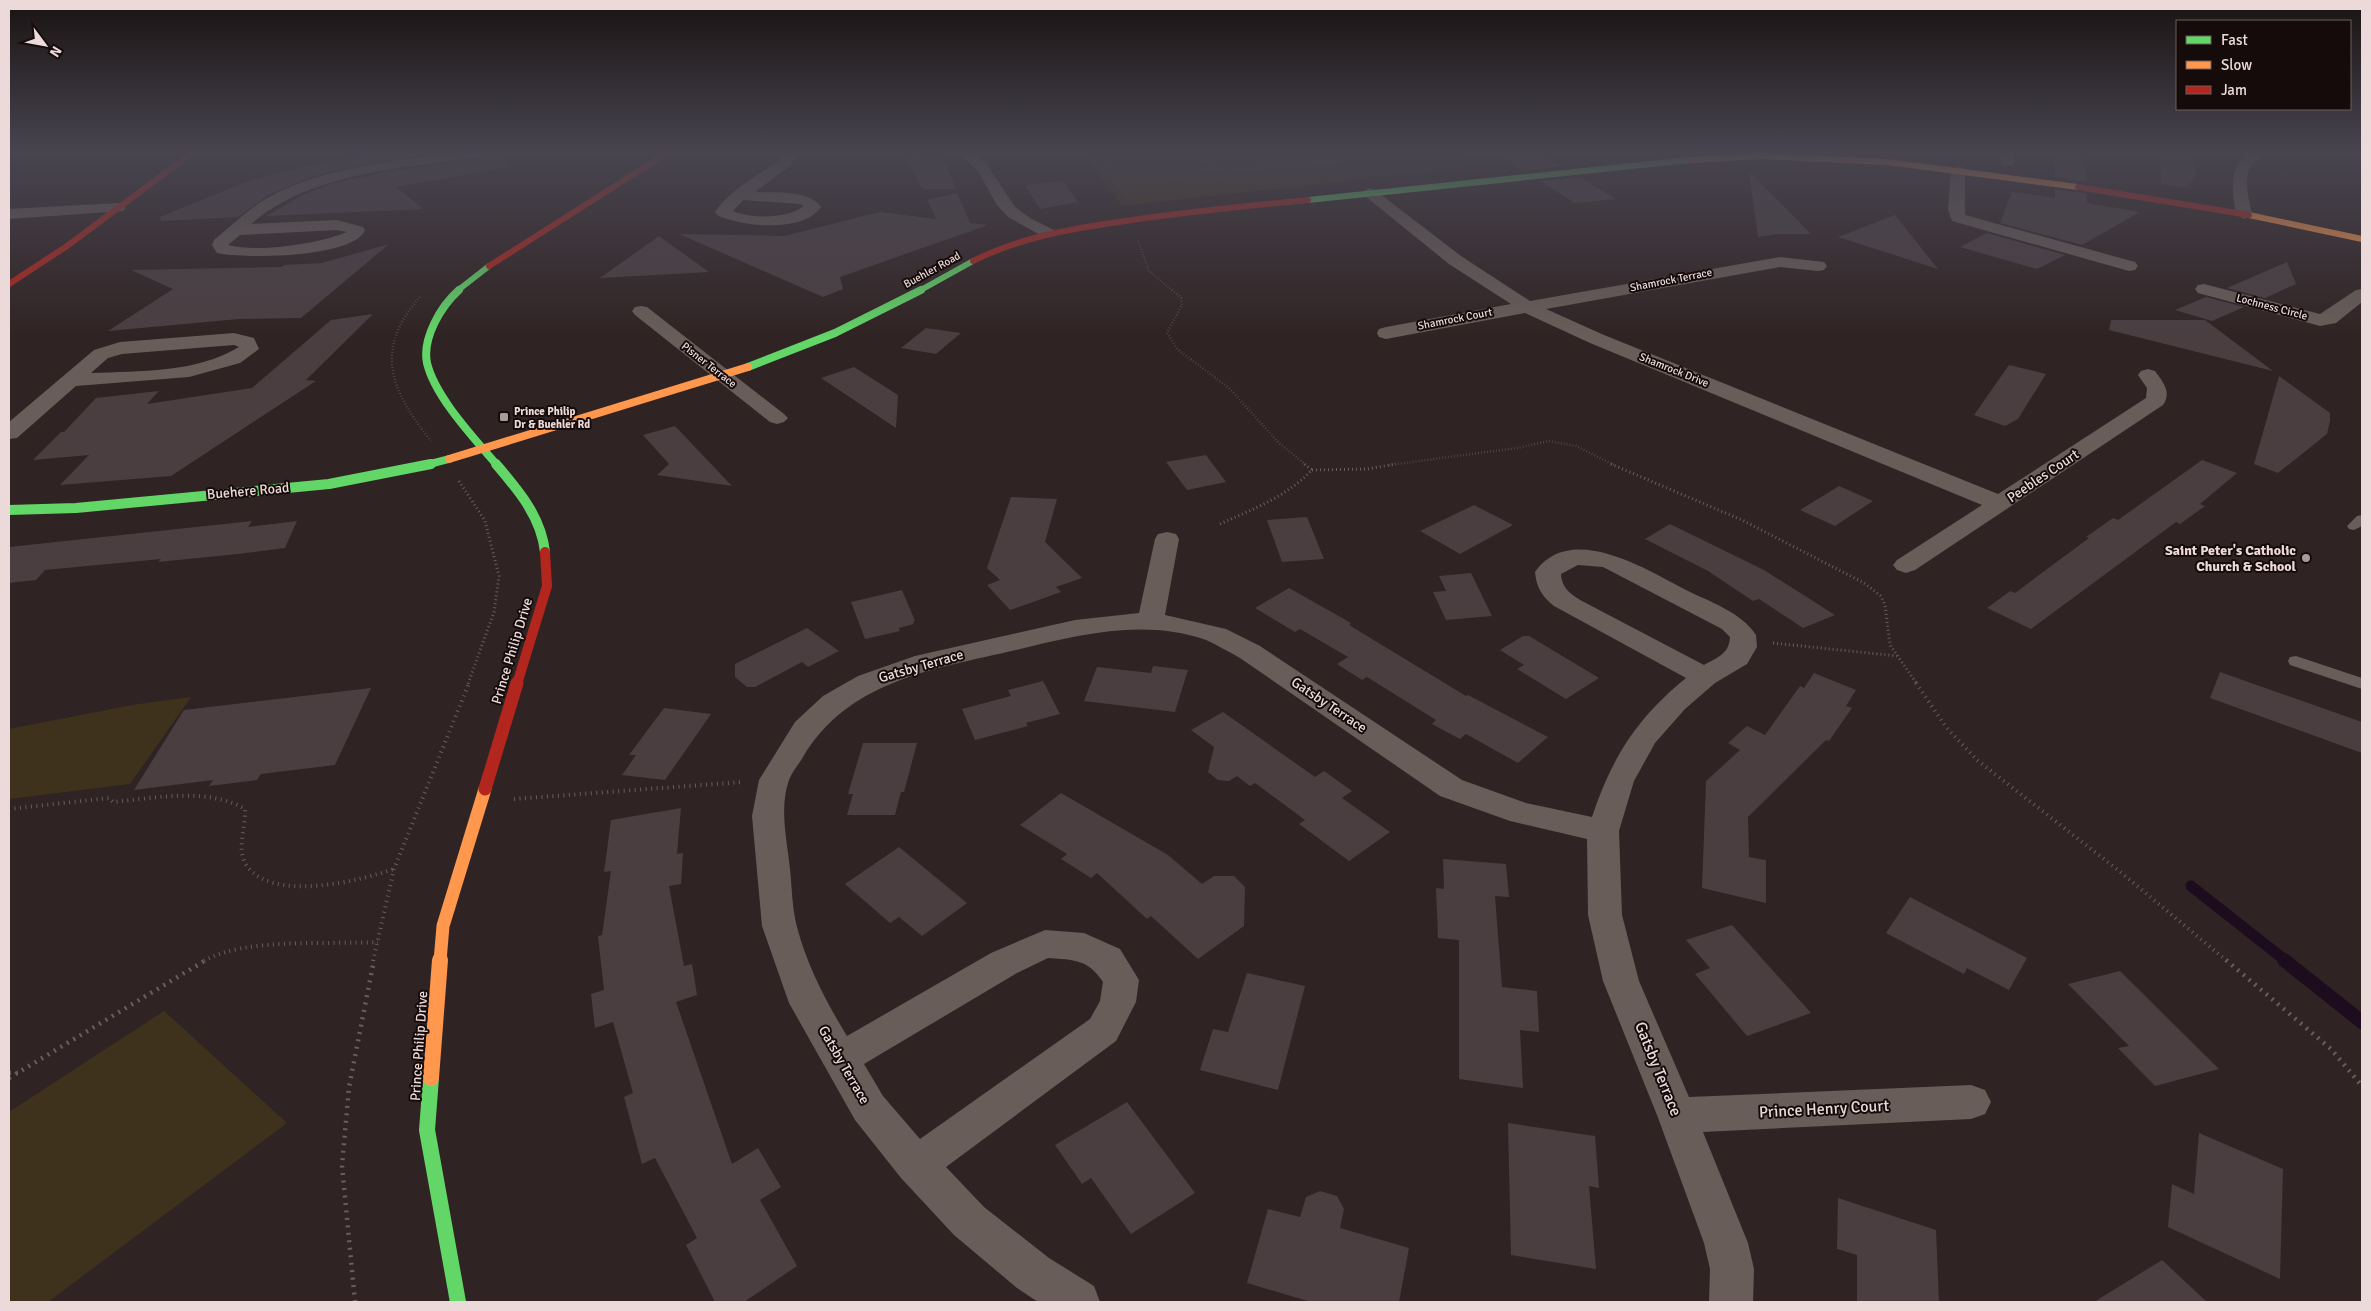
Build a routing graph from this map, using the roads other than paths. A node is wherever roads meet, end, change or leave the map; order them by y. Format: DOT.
graph roads {
  1 [pos="110,214"];
  2 [pos="257,214"];
  3 [pos="570,214"];
  4 [pos="728,214"];
  5 [pos="803,214"];
  6 [pos="1016,214"];
  7 [pos="1182,214"];
  8 [pos="1397,214"];
  9 [pos="1957,214"];
  10 [pos="2244,214"];
  11 [pos="237,230"];
  12 [pos="1048,233"];
  13 [pos="2362,239"];
  14 [pos="1818,266"];
  15 [pos="2129,266"];
  16 [pos="9,284"];
  17 [pos="2204,289"];
  18 [pos="2362,294"];
  19 [pos="1525,306"];
  20 [pos="641,311"];
  21 [pos="1386,333"];
  22 [pos="721,375"];
  23 [pos="2148,375"];
  24 [pos="69,380"];
  25 [pos="777,418"];
  26 [pos="9,433"];
  27 [pos="484,450"];
  28 [pos="2001,504"];
  29 [pos="9,510"];
  30 [pos="1167,539"];
  31 [pos="1906,566"];
  32 [pos="1150,621"];
  33 [pos="2296,661"];
  34 [pos="1705,677"];
  35 [pos="2362,684"];
  36 [pos="1603,831"];
  37 [pos="840,1059"];
  38 [pos="1971,1102"];
  39 [pos="1677,1115"];
  40 [pos="916,1165"];
  41 [pos="458,1302"];
  42 [pos="1078,1302"];
  43 [pos="1731,1302"];
  1 -- 16 [label="street"];
  2 -- 11 [label="street"];
  3 -- 27 [label="street, Prince Philip Drive"];
  4 -- 5 [label="street"];
  6 -- 12 [label="street"];
  7 -- 12 [label="street, Buehler Road"];
  8 -- 19 [label="street, Shamrock Drive"];
  9 -- 15 [label="street"];
  10 -- 13 [label="street, Buehler Road"];
  11 -- 11 [label="street"];
  12 -- 22 [label="street, Buehler Road"];
  14 -- 19 [label="street, Shamrock Terrace"];
  17 -- 18 [label="street, Lochness Circle"];
  19 -- 21 [label="street, Shamrock Court"];
  19 -- 28 [label="street, Shamrock Drive"];
  20 -- 22 [label="street, Pisner Terrace"];
  22 -- 25 [label="street, Pisner Terrace"];
  22 -- 27 [label="street, Buehler Road"];
  23 -- 28 [label="street, Peebles Court"];
  24 -- 24 [label="street"];
  24 -- 26 [label="street"];
  27 -- 29 [label="street, Buehere Road"];
  27 -- 41 [label="street, Prince Philip Drive"];
  28 -- 31 [label="street, Peebles Court"];
  30 -- 32 [label="street"];
  32 -- 36 [label="street, Gatsby Terrace"];
  32 -- 37 [label="street, Gatsby Terrace"];
  33 -- 35 [label="lane"];
  34 -- 34 [label="street, Gatsby Terrace"];
  34 -- 36 [label="street, Gatsby Terrace"];
  36 -- 39 [label="street, Gatsby Terrace"];
  37 -- 40 [label="street, Gatsby Terrace"];
  37 -- 40 [label="street"];
  38 -- 39 [label="street, Prince Henry Court"];
  39 -- 43 [label="street, Gatsby Terrace"];
  40 -- 42 [label="street, Gatsby Terrace"];
}
